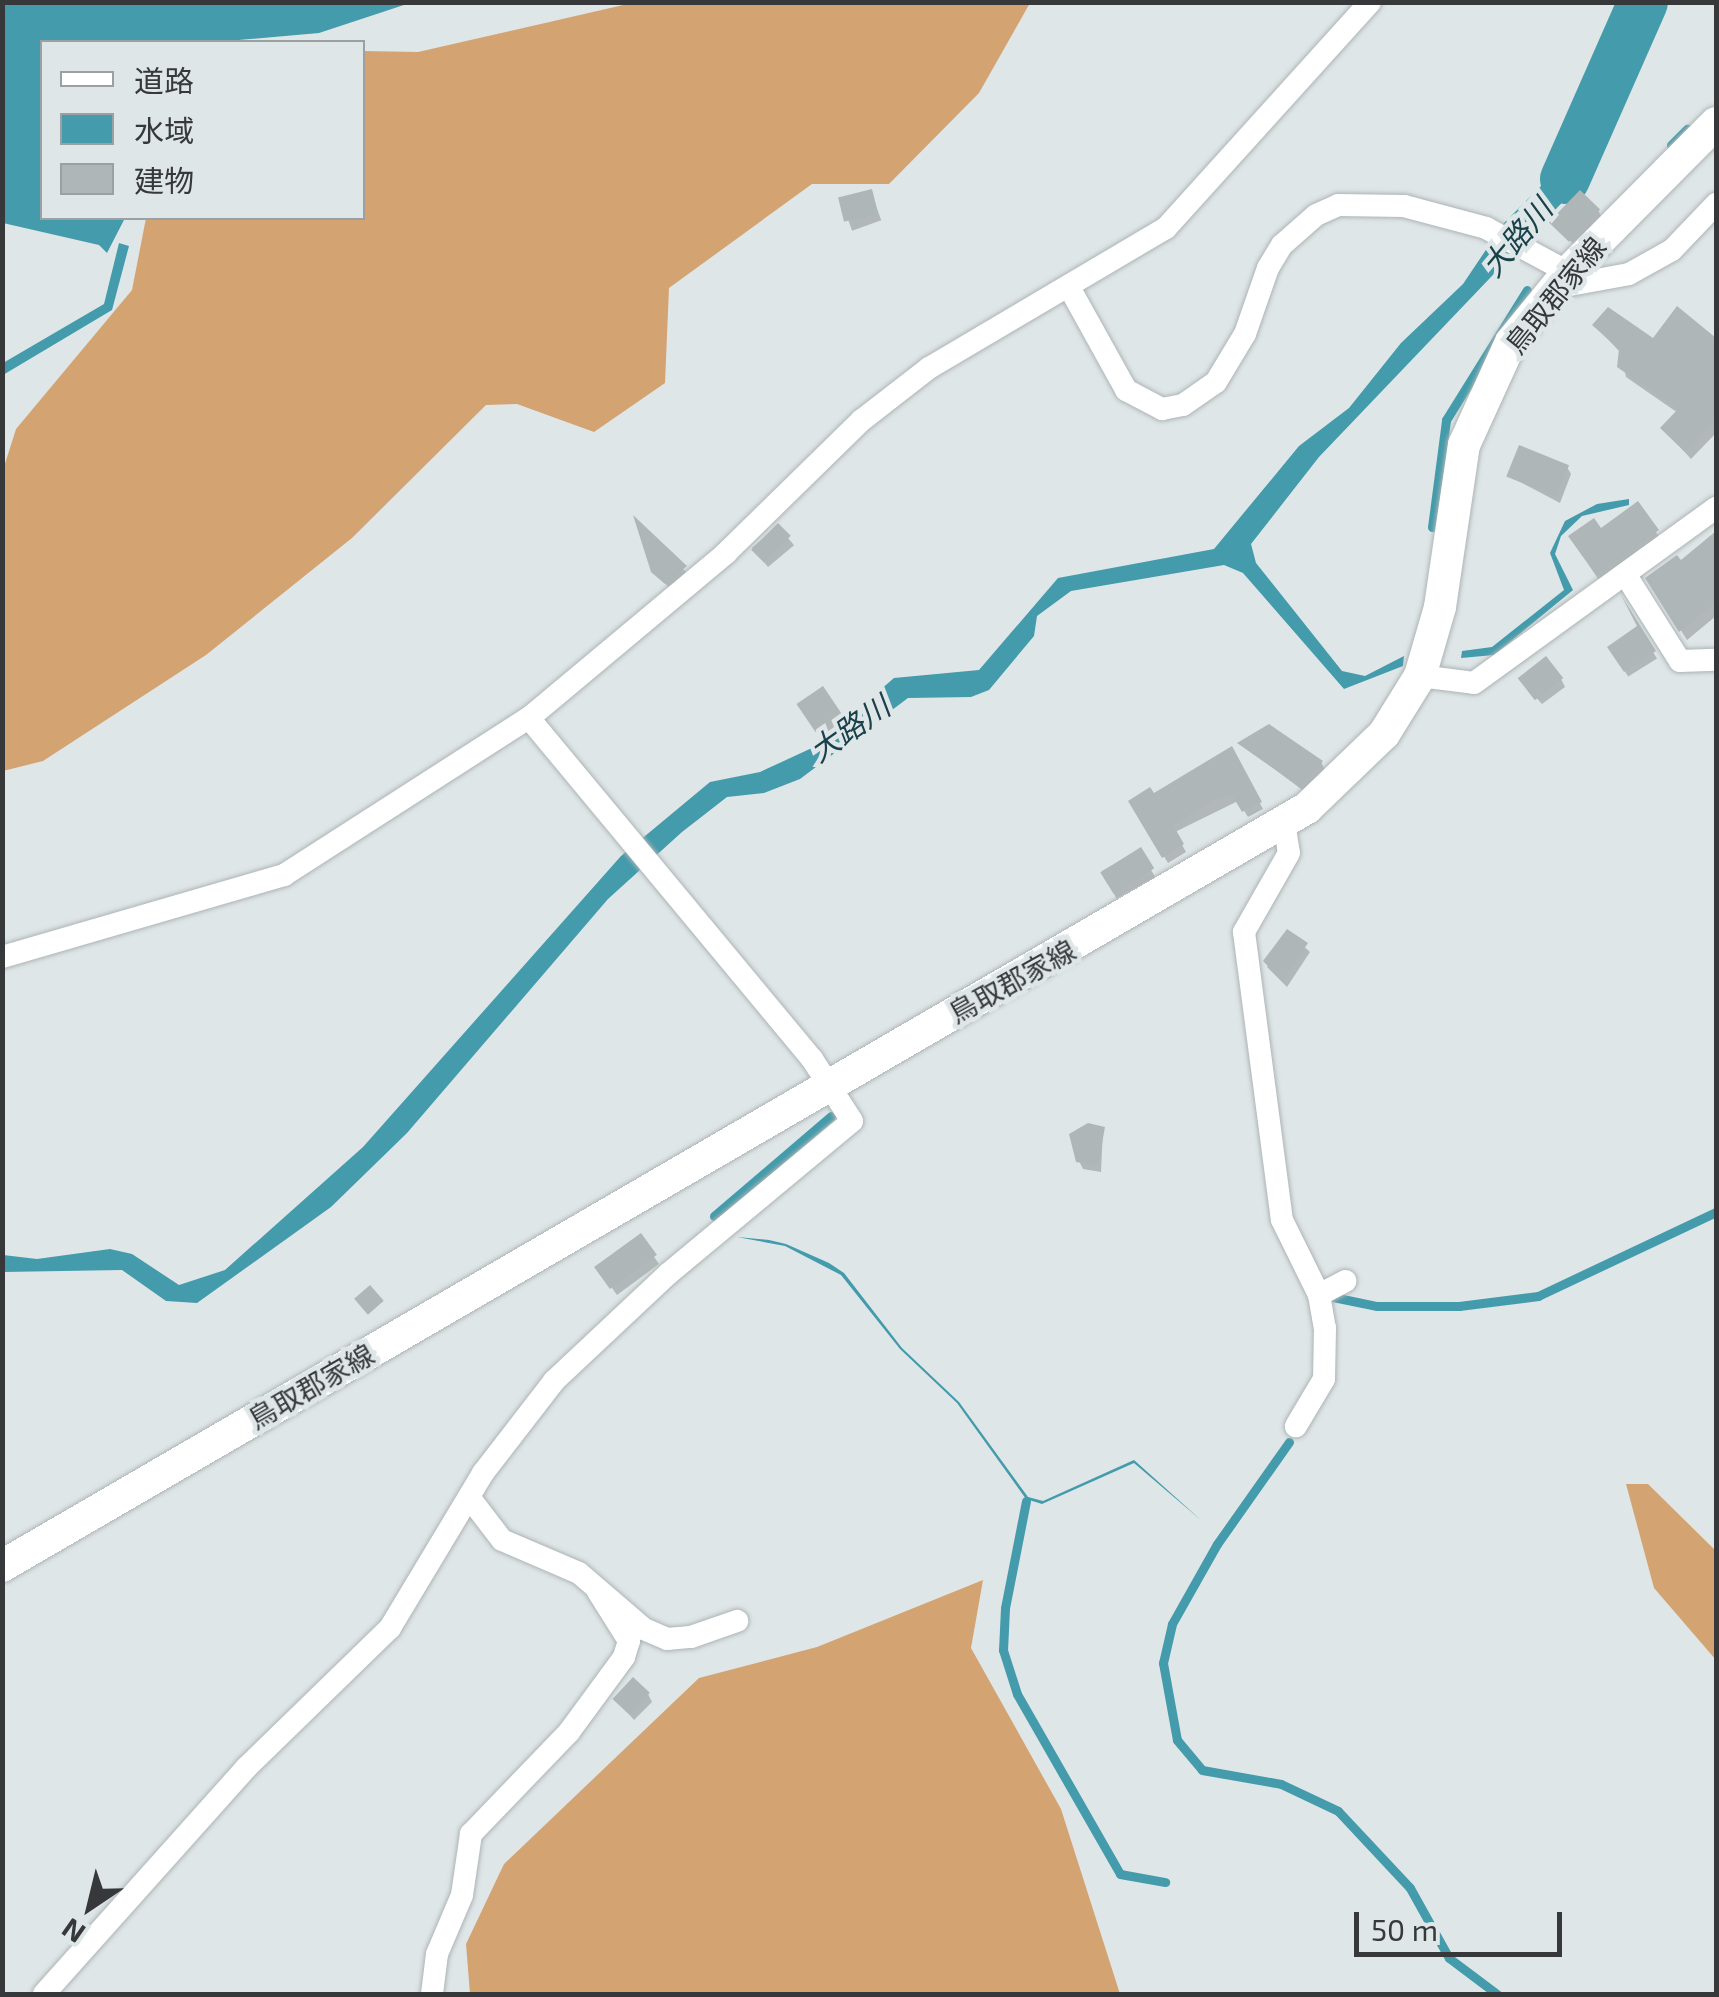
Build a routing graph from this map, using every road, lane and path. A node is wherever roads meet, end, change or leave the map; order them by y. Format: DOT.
graph roads {
  1 [pos="1370,2"];
  2 [pos="1716,123"];
  3 [pos="1716,204"];
  4 [pos="1561,280"];
  5 [pos="1068,287"];
  6 [pos="1716,508"];
  7 [pos="1624,574"];
  8 [pos="1716,660"];
  9 [pos="1420,676"];
  10 [pos="529,718"];
  11 [pos="1284,822"];
  12 [pos="2,956"];
  13 [pos="828,1085"];
  14 [pos="1345,1281"];
  15 [pos="1319,1295"];
  16 [pos="1296,1426"];
  17 [pos="470,1496"];
  18 [pos="2,1566"];
  19 [pos="597,1590"];
  20 [pos="737,1621"];
  21 [pos="44,1994"];
  22 [pos="432,1994"];
  1 -- 5 [label="street"];
  2 -- 4 [label="main road, 鳥取郡家線"];
  3 -- 4 [label="street"];
  4 -- 5 [label="street"];
  4 -- 9 [label="main road, 鳥取郡家線"];
  5 -- 10 [label="street"];
  6 -- 7 [label="street"];
  7 -- 8 [label="street"];
  7 -- 9 [label="street"];
  9 -- 11 [label="main road, 鳥取郡家線"];
  10 -- 12 [label="street"];
  10 -- 13 [label="street"];
  11 -- 13 [label="main road, 鳥取郡家線"];
  11 -- 15 [label="street"];
  13 -- 17 [label="street"];
  13 -- 18 [label="main road, 鳥取郡家線"];
  14 -- 15 [label="street"];
  15 -- 16 [label="street"];
  17 -- 19 [label="street"];
  17 -- 21 [label="street"];
  19 -- 20 [label="street"];
  19 -- 22 [label="street"];
}
